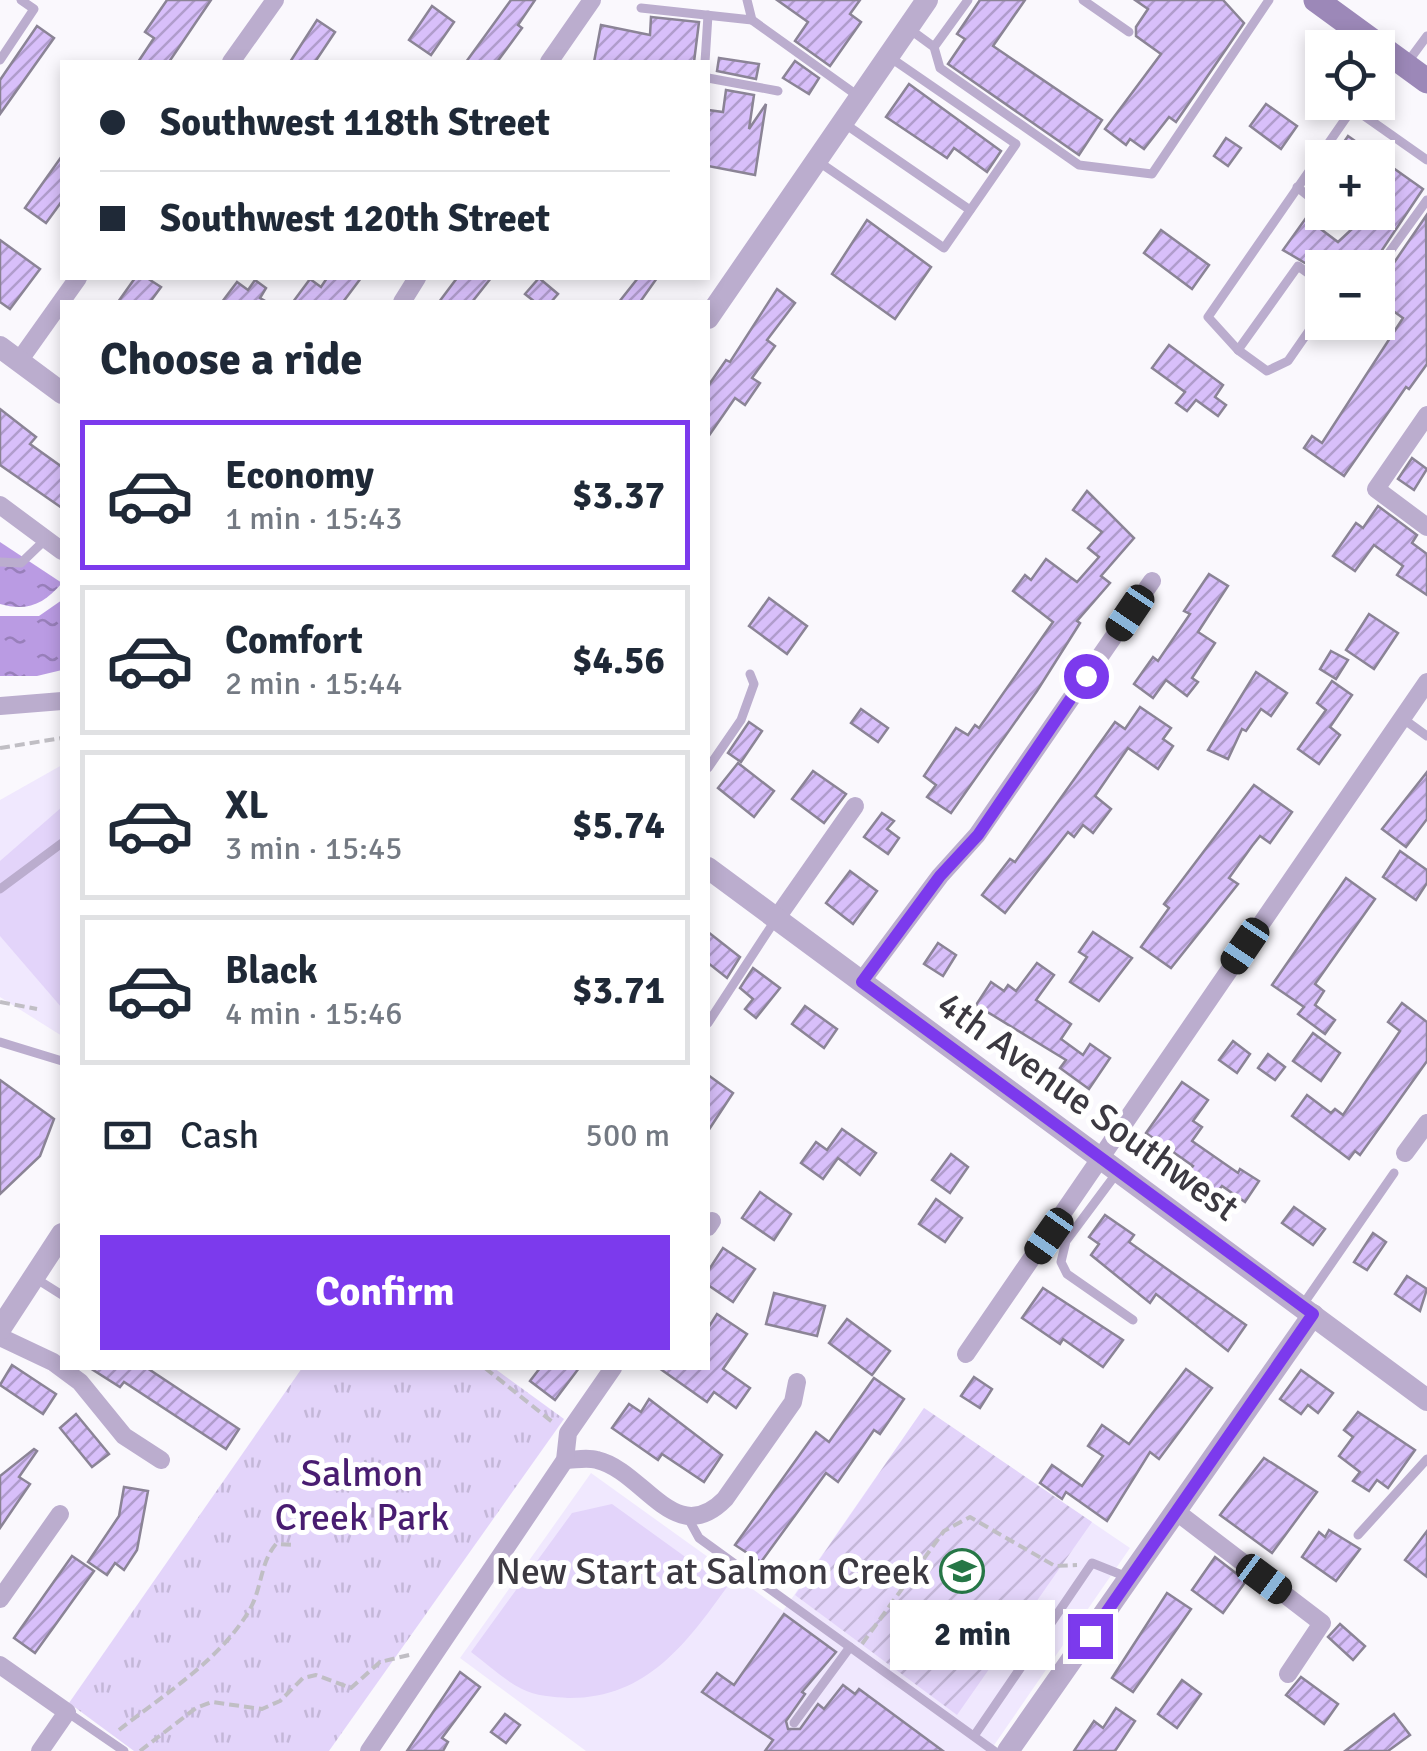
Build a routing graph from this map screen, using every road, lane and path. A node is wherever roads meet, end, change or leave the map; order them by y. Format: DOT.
graph roads {
  1 [pos="21,0"];
  2 [pos="275,0"];
  3 [pos="592,0"];
  4 [pos="747,0"];
  5 [pos="927,0"];
  6 [pos="968,0"];
  7 [pos="1083,0"];
  8 [pos="1269,0"];
  9 [pos="1316,0"];
  10 [pos="641,8"];
  11 [pos="708,15"];
  12 [pos="752,20"];
  13 [pos="908,28"];
  14 [pos="1351,30"];
  15 [pos="1130,32"];
  16 [pos="1427,36"];
  17 [pos="934,48"];
  18 [pos="888,56"];
  19 [pos="0,60"];
  20 [pos="232,60"];
  21 [pos="550,60"];
  22 [pos="705,60"];
  23 [pos="1395,61"];
  24 [pos="1395,66"];
  25 [pos="710,78"];
  26 [pos="1427,81"];
  27 [pos="778,91"];
  28 [pos="860,97"];
  29 [pos="1345,120"];
  30 [pos="1375,120"];
  31 [pos="842,122"];
  32 [pos="817,160"];
  33 [pos="1427,160"];
  34 [pos="1297,188"];
  35 [pos="1305,194"];
  36 [pos="1427,200"];
  37 [pos="970,210"];
  38 [pos="1391,250"];
  39 [pos="1305,271"];
  40 [pos="76,280"];
  41 [pos="710,315"];
  42 [pos="1305,336"];
  43 [pos="1238,350"];
  44 [pos="9,354"];
  45 [pos="60,392"];
  46 [pos="1427,415"];
  47 [pos="0,505"];
  48 [pos="1427,527"];
  49 [pos="46,539"];
  50 [pos="60,550"];
  51 [pos="0,562"];
  52 [pos="1152,581"];
  53 [pos="750,674"];
  54 [pos="1427,682"];
  55 [pos="60,701"];
  56 [pos="0,706"];
  57 [pos="1402,718"];
  58 [pos="1427,736"];
  59 [pos="60,738"];
  60 [pos="0,748"];
  61 [pos="710,765"];
  62 [pos="854,806"];
  63 [pos="60,844"];
  64 [pos="710,870"];
  65 [pos="0,889"];
  66 [pos="776,920"];
  67 [pos="862,982"];
  68 [pos="0,1002"];
  69 [pos="37,1009"];
  70 [pos="710,1019"];
  71 [pos="0,1042"];
  72 [pos="60,1060"];
  73 [pos="1427,1123"];
  74 [pos="1405,1153"];
  75 [pos="1108,1164"];
  76 [pos="1394,1172"];
  77 [pos="60,1237"];
  78 [pos="34,1277"];
  79 [pos="60,1294"];
  80 [pos="8,1298"];
  81 [pos="1308,1310"];
  82 [pos="1133,1320"];
  83 [pos="0,1330"];
  84 [pos="0,1338"];
  85 [pos="966,1354"];
  86 [pos="60,1363"];
  87 [pos="67,1370"];
  88 [pos="488,1370"];
  89 [pos="611,1370"];
  90 [pos="797,1382"];
  91 [pos="1427,1400"];
  92 [pos="568,1433"];
  93 [pos="1427,1459"];
  94 [pos="161,1460"];
  95 [pos="565,1460"];
  96 [pos="1178,1513"];
  97 [pos="60,1514"];
  98 [pos="687,1516"];
  99 [pos="1358,1535"];
  100 [pos="295,1546"];
  101 [pos="1092,1564"];
  102 [pos="1131,1578"];
  103 [pos="0,1599"];
  104 [pos="853,1650"];
  105 [pos="435,1653"];
  106 [pos="0,1665"];
  107 [pos="1288,1674"];
  108 [pos="67,1712"];
  109 [pos="794,1723"];
  110 [pos="974,1736"];
  111 [pos="109,1740"];
  112 [pos="40,1751"];
  113 [pos="124,1751"];
  114 [pos="140,1751"];
  115 [pos="368,1751"];
  116 [pos="994,1751"];
  117 [pos="1008,1751"];
  1 -- 19 [label="lane"];
  2 -- 20 [label="street"];
  3 -- 21 [label="street"];
  4 -- 12 [label="lane"];
  5 -- 13 [label="street"];
  6 -- 17 [label="lane"];
  7 -- 15 [label="lane"];
  8 -- 17 [label="lane"];
  9 -- 14 [label="main road"];
  10 -- 11 [label="lane"];
  11 -- 12 [label="lane"];
  11 -- 22 [label="lane"];
  12 -- 28 [label="lane"];
  13 -- 17 [label="lane"];
  13 -- 18 [label="street"];
  16 -- 23 [label="lane"];
  18 -- 28 [label="street"];
  18 -- 37 [label="lane"];
  24 -- 26 [label="main road"];
  25 -- 27 [label="lane"];
  28 -- 31 [label="street"];
  29 -- 34 [label="lane"];
  30 -- 33 [label="lane"];
  31 -- 32 [label="street"];
  31 -- 37 [label="lane"];
  32 -- 37 [label="lane"];
  32 -- 41 [label="street"];
  34 -- 35 [label="lane"];
  34 -- 43 [label="lane"];
  36 -- 38 [label="lane"];
  39 -- 43 [label="lane"];
  40 -- 44 [label="street"];
  42 -- 43 [label="lane"];
  44 -- 45 [label="street"];
  46 -- 48 [label="street"];
  47 -- 49 [label="street"];
  49 -- 50 [label="street"];
  49 -- 51 [label="lane"];
  52 -- 67 [label="street"];
  53 -- 61 [label="lane"];
  54 -- 57 [label="street"];
  55 -- 56 [label="street"];
  57 -- 58 [label="lane"];
  57 -- 75 [label="street"];
  59 -- 60 [label="path"];
  62 -- 66 [label="street"];
  63 -- 65 [label="lane"];
  64 -- 66 [label="street, 4th Avenue Southwest"];
  66 -- 67 [label="street, 4th Avenue Southwest"];
  66 -- 70 [label="lane"];
  67 -- 75 [label="street, 4th Avenue Southwest"];
  68 -- 69 [label="path"];
  71 -- 72 [label="lane"];
  73 -- 74 [label="street"];
  75 -- 81 [label="street, 4th Avenue Southwest"];
  75 -- 82 [label="lane"];
  75 -- 85 [label="street"];
  76 -- 81 [label="lane"];
  77 -- 78 [label="street"];
  78 -- 79 [label="lane"];
  78 -- 80 [label="street"];
  80 -- 83 [label="street"];
  81 -- 91 [label="street, 4th Avenue Southwest"];
  81 -- 96 [label="street"];
  84 -- 86 [label="street"];
  87 -- 94 [label="street"];
  88 -- 92 [label="path"];
  89 -- 92 [label="street"];
  90 -- 98 [label="street"];
  92 -- 95 [label="street"];
  93 -- 99 [label="lane"];
  95 -- 98 [label="street"];
  95 -- 105 [label="street"];
  96 -- 102 [label="street"];
  96 -- 107 [label="street"];
  97 -- 103 [label="street"];
  98 -- 104 [label="lane"];
  100 -- 111 [label="path"];
  101 -- 102 [label="lane"];
  101 -- 104 [label="path"];
  101 -- 110 [label="lane"];
  102 -- 117 [label="street"];
  104 -- 109 [label="lane"];
  104 -- 110 [label="lane"];
  105 -- 114 [label="path"];
  105 -- 115 [label="street"];
  106 -- 108 [label="street"];
  108 -- 111 [label="lane"];
  108 -- 112 [label="street"];
  110 -- 116 [label="lane"];
  111 -- 113 [label="lane"];
}
